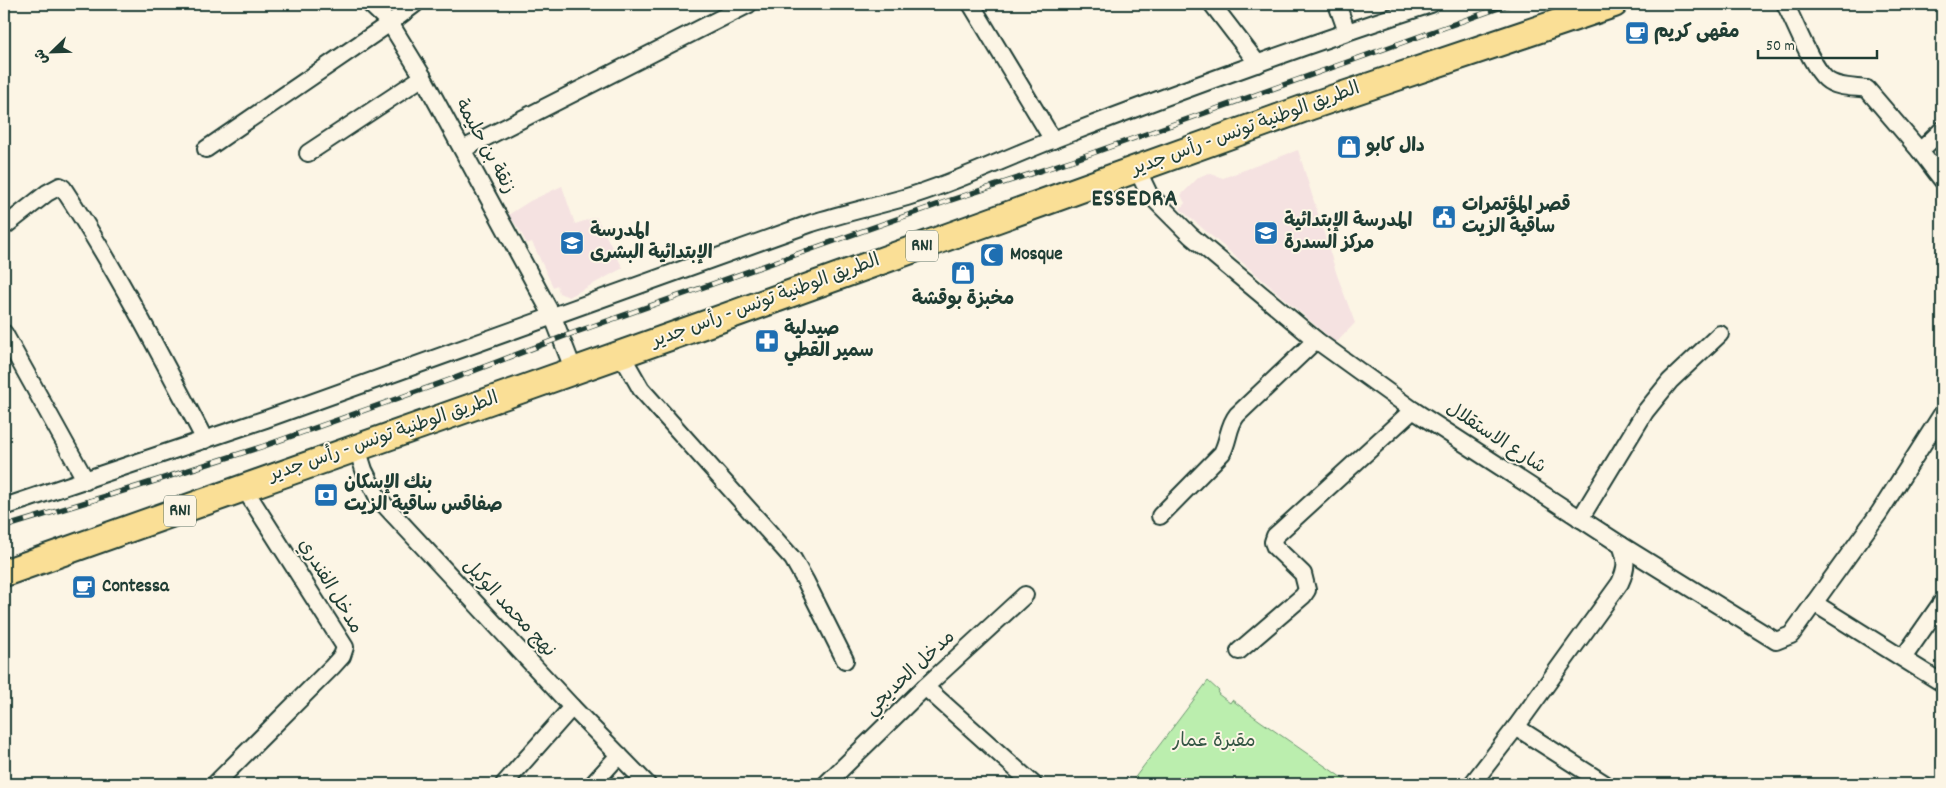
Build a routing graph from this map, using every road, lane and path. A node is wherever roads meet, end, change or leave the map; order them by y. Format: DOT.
graph roads {
  1 [pos="370,4"];
  2 [pos="415,4"];
  3 [pos="749,4"];
  4 [pos="971,4"];
  5 [pos="1212,4"];
  6 [pos="1337,4"];
  7 [pos="1432,4"];
  8 [pos="1614,4"];
  9 [pos="1785,4"];
  10 [pos="390,23"];
  11 [pos="1347,32"];
  12 [pos="1258,64"];
  13 [pos="423,77"];
  14 [pos="1942,130"];
  15 [pos="1052,140"];
  16 [pos="206,149"];
  17 [pos="463,149"];
  18 [pos="1920,151"];
  19 [pos="308,153"];
  20 [pos="1137,169"];
  21 [pos="1942,180"];
  22 [pos="5,226"];
  23 [pos="553,317"];
  24 [pos="4,333"];
  25 [pos="1720,334"];
  26 [pos="1316,340"];
  27 [pos="621,354"];
  28 [pos="574,371"];
  29 [pos="1413,410"];
  30 [pos="1942,414"];
  31 [pos="204,440"];
  32 [pos="357,448"];
  33 [pos="86,481"];
  34 [pos="244,488"];
  35 [pos="4,507"];
  36 [pos="1160,516"];
  37 [pos="1580,519"];
  38 [pos="1621,545"];
  39 [pos="4,573"];
  40 [pos="1026,595"];
  41 [pos="1942,602"];
  42 [pos="1814,604"];
  43 [pos="1239,651"];
  44 [pos="1902,658"];
  45 [pos="845,660"];
  46 [pos="1942,683"];
  47 [pos="925,687"];
  48 [pos="572,707"];
  49 [pos="1516,727"];
  50 [pos="619,755"];
  51 [pos="215,784"];
  52 [pos="504,784"];
  53 [pos="593,784"];
  54 [pos="647,784"];
  55 [pos="826,784"];
  56 [pos="1033,784"];
  57 [pos="1472,784"];
  58 [pos="1605,784"];
  1 -- 10 [label="street, زنقة بن حليمة"];
  2 -- 10 [label="street"];
  3 -- 17 [label="street"];
  4 -- 15 [label="street"];
  5 -- 12 [label="street"];
  6 -- 11 [label="street"];
  7 -- 11 [label="street"];
  8 -- 20 [label="main road, الطريق الوطنية تونس - رأس جدير / RN1"];
  9 -- 18 [label="street"];
  10 -- 13 [label="street, زنقة بن حليمة"];
  10 -- 16 [label="street"];
  11 -- 12 [label="street"];
  12 -- 15 [label="street"];
  13 -- 17 [label="street, زنقة بن حليمة"];
  13 -- 19 [label="street"];
  14 -- 18 [label="street"];
  15 -- 23 [label="street"];
  17 -- 23 [label="street, زنقة بن حليمة"];
  18 -- 21 [label="street"];
  20 -- 26 [label="street, شارع الاستقلال"];
  20 -- 27 [label="main road, الطريق الوطنية تونس - رأس جدير / RN1"];
  22 -- 31 [label="street"];
  23 -- 28 [label="street, زنقة بن حليمة"];
  23 -- 31 [label="street"];
  24 -- 33 [label="street"];
  25 -- 37 [label="street"];
  26 -- 29 [label="street, شارع الاستقلال"];
  26 -- 36 [label="street"];
  27 -- 28 [label="main road, الطريق الوطنية تونس - رأس جدير / RN1"];
  27 -- 45 [label="street"];
  28 -- 32 [label="main road, الطريق الوطنية تونس - رأس جدير / RN1"];
  29 -- 37 [label="street, شارع الاستقلال"];
  29 -- 43 [label="street"];
  30 -- 42 [label="street"];
  31 -- 33 [label="street"];
  32 -- 34 [label="main road, الطريق الوطنية تونس - رأس جدير / RN1"];
  32 -- 48 [label="street, نهج محمد الوكيل"];
  33 -- 35 [label="street"];
  34 -- 39 [label="main road, الطريق الوطنية تونس - رأس جدير / RN1"];
  34 -- 51 [label="street, مدخل الفندري"];
  37 -- 38 [label="street, شارع الاستقلال"];
  38 -- 42 [label="street, شارع الاستقلال"];
  38 -- 49 [label="street"];
  40 -- 47 [label="street, مدخل الحديجي"];
  41 -- 44 [label="street"];
  42 -- 44 [label="street"];
  44 -- 46 [label="street"];
  47 -- 55 [label="street, مدخل الحديجي"];
  47 -- 56 [label="street"];
  48 -- 50 [label="street, نهج محمد الوكيل"];
  48 -- 52 [label="street"];
  49 -- 57 [label="street"];
  49 -- 58 [label="street"];
  50 -- 53 [label="street"];
  50 -- 54 [label="street, نهج محمد الوكيل"];
}
